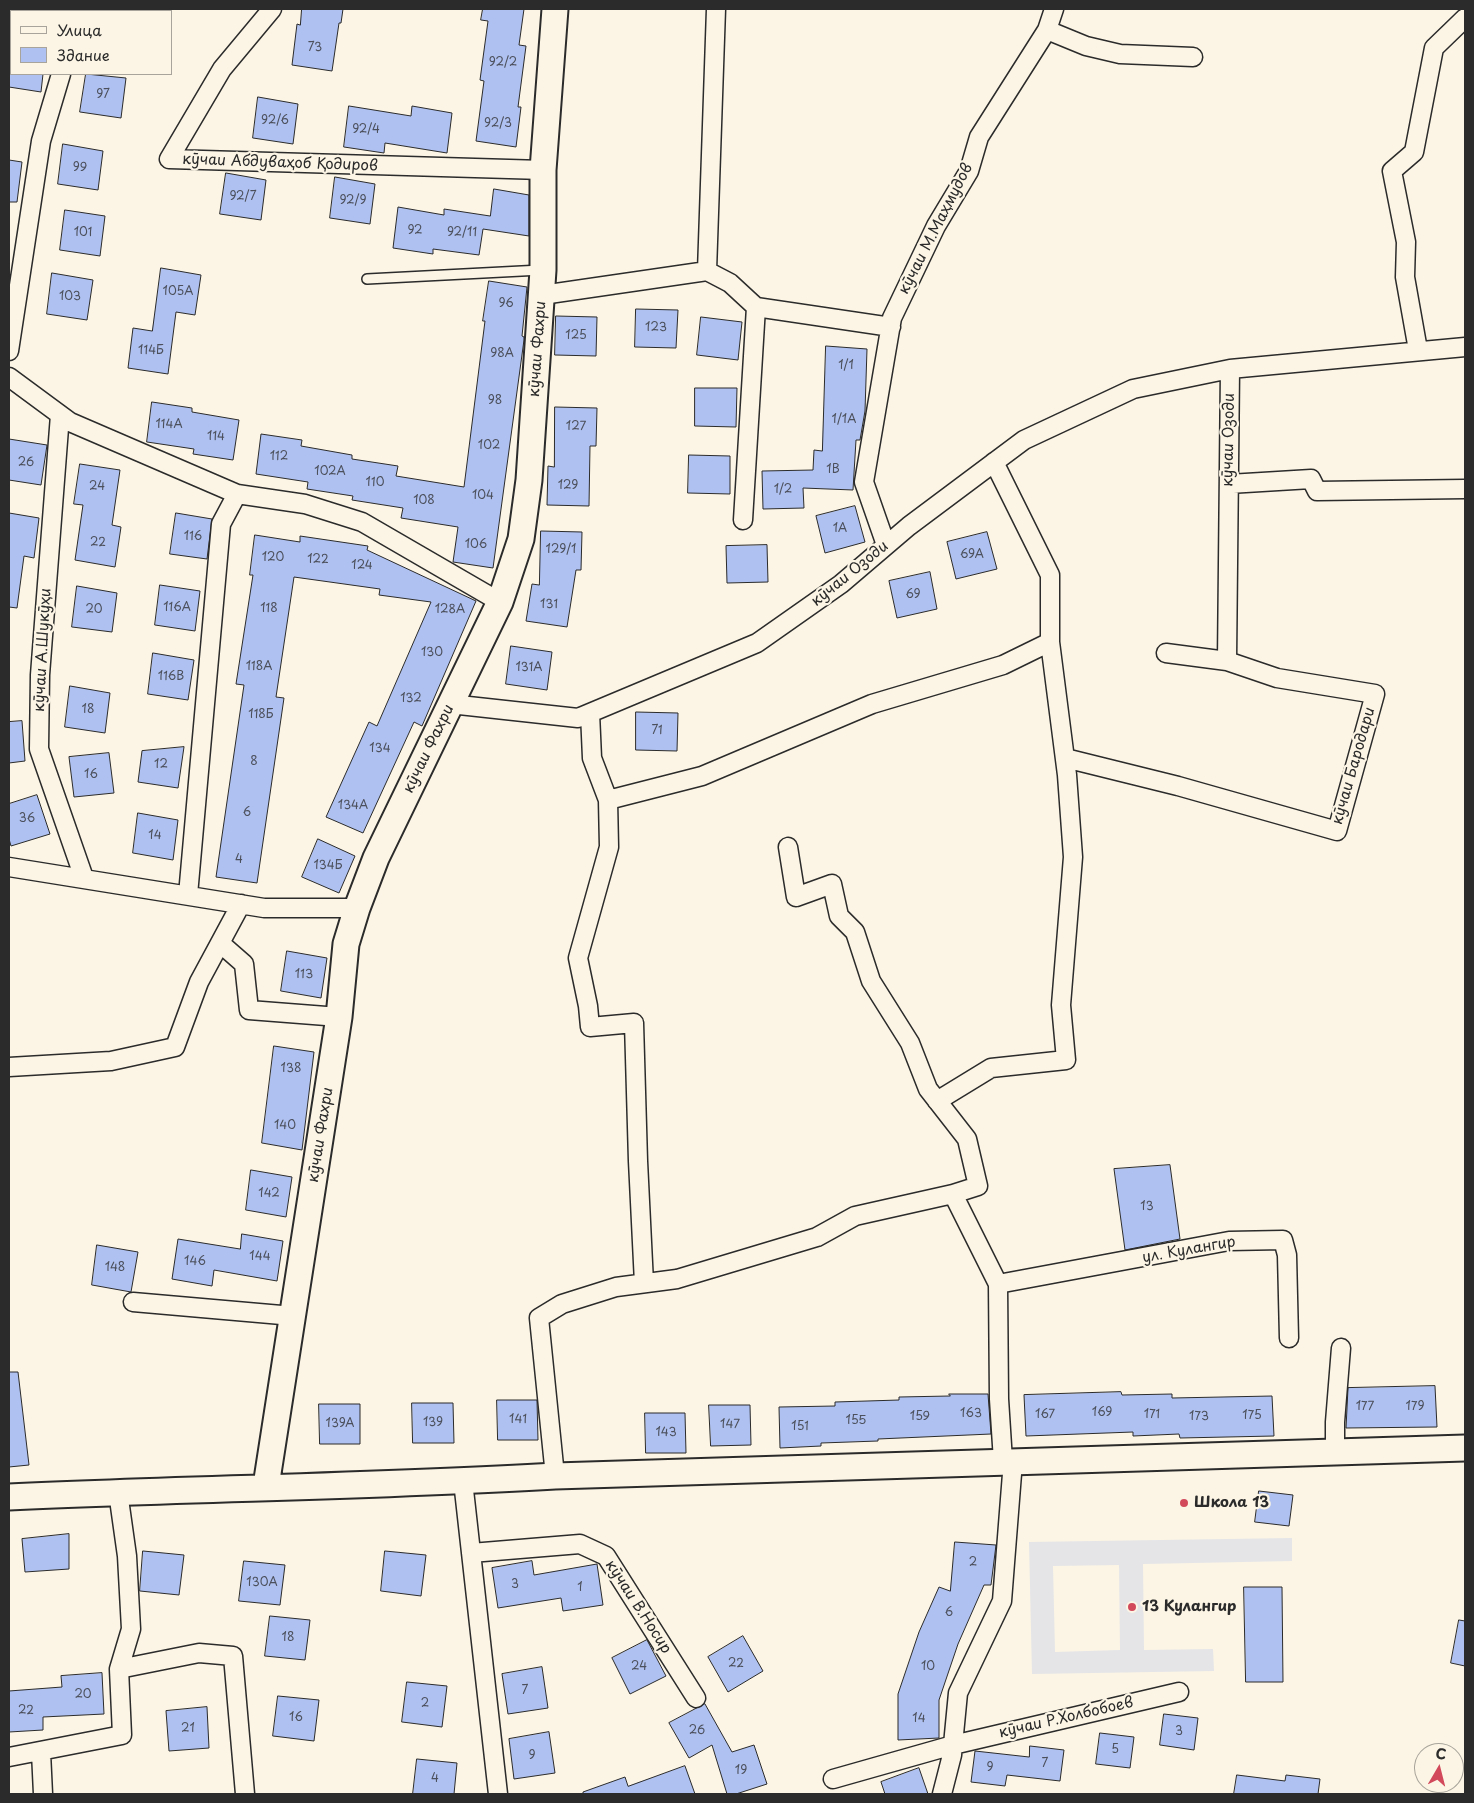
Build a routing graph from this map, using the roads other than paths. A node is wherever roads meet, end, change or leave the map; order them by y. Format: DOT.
graph roads {
  1 [pos="272,9"];
  2 [pos="555,9"];
  3 [pos="716,9"];
  4 [pos="1054,9"];
  5 [pos="1465,18"];
  6 [pos="1047,30"];
  7 [pos="1193,57"];
  8 [pos="61,75"];
  9 [pos="543,170"];
  10 [pos="544,270"];
  11 [pos="707,271"];
  12 [pos="367,279"];
  13 [pos="542,295"];
  14 [pos="756,307"];
  15 [pos="891,328"];
  16 [pos="1465,346"];
  17 [pos="1418,350"];
  18 [pos="9,351"];
  19 [pos="1230,369"];
  20 [pos="9,377"];
  21 [pos="60,415"];
  22 [pos="994,462"];
  23 [pos="1229,484"];
  24 [pos="1465,489"];
  25 [pos="237,494"];
  26 [pos="743,520"];
  27 [pos="886,545"];
  28 [pos="500,602"];
  29 [pos="1050,642"];
  30 [pos="1166,653"];
  31 [pos="1226,661"];
  32 [pos="450,704"];
  33 [pos="590,713"];
  34 [pos="1065,758"];
  35 [pos="608,800"];
  36 [pos="788,847"];
  37 [pos="9,868"];
  38 [pos="84,878"];
  39 [pos="188,895"];
  40 [pos="241,904"];
  41 [pos="357,908"];
  42 [pos="220,943"];
  43 [pos="339,1017"];
  44 [pos="9,1067"];
  45 [pos="937,1101"];
  46 [pos="953,1194"];
  47 [pos="644,1283"];
  48 [pos="998,1284"];
  49 [pos="133,1302"];
  50 [pos="293,1316"];
  51 [pos="1289,1338"];
  52 [pos="1341,1348"];
  53 [pos="1465,1448"];
  54 [pos="1335,1451"];
  55 [pos="1008,1461"];
  56 [pos="555,1476"];
  57 [pos="463,1481"];
  58 [pos="266,1486"];
  59 [pos="118,1492"];
  60 [pos="9,1497"];
  61 [pos="471,1553"];
  62 [pos="119,1668"];
  63 [pos="1179,1692"];
  64 [pos="696,1698"];
  65 [pos="953,1744"];
  66 [pos="41,1752"];
  67 [pos="9,1757"];
  68 [pos="833,1779"];
  69 [pos="44,1794"];
  70 [pos="245,1794"];
  71 [pos="498,1794"];
  72 [pos="942,1794"];
  1 -- 9 [label="street, кӯчаи Абдуваҳоб Қодиров"];
  2 -- 9 [label="street, кӯчаи Фахри"];
  3 -- 11 [label="street"];
  4 -- 6 [label="street, кӯчаи М.Маҳмудов"];
  5 -- 17 [label="street"];
  6 -- 7 [label="street"];
  6 -- 15 [label="street, кӯчаи М.Маҳмудов"];
  8 -- 18 [label="street"];
  9 -- 10 [label="street, кӯчаи Фахри"];
  10 -- 12 [label="lane"];
  10 -- 13 [label="street, кӯчаи Фахри"];
  11 -- 13 [label="street"];
  11 -- 14 [label="street"];
  13 -- 28 [label="street, кӯчаи Фахри"];
  14 -- 15 [label="street"];
  14 -- 26 [label="street"];
  15 -- 27 [label="street, кӯчаи М.Маҳмудов"];
  16 -- 17 [label="street, кӯчаи Озоди"];
  17 -- 19 [label="street, кӯчаи Озоди"];
  19 -- 22 [label="street, кӯчаи Озоди"];
  19 -- 23 [label="street, кӯчаи Озоди"];
  20 -- 21 [label="street"];
  21 -- 25 [label="street"];
  21 -- 38 [label="street, кӯчаи А.Шукӯҳи"];
  22 -- 27 [label="street, кӯчаи Озоди"];
  22 -- 29 [label="street"];
  23 -- 24 [label="street"];
  23 -- 31 [label="street, кӯчаи Озоди"];
  25 -- 28 [label="street"];
  25 -- 39 [label="street"];
  27 -- 33 [label="street, кӯчаи Озоди"];
  28 -- 32 [label="street, кӯчаи Фахри"];
  29 -- 34 [label="street"];
  29 -- 35 [label="street"];
  30 -- 31 [label="street, кӯчаи Бародари"];
  31 -- 34 [label="street, кӯчаи Бародари"];
  32 -- 33 [label="street, кӯчаи Озоди"];
  32 -- 41 [label="street, кӯчаи Фахри"];
  33 -- 35 [label="street"];
  34 -- 45 [label="street"];
  35 -- 47 [label="street"];
  36 -- 45 [label="street"];
  37 -- 38 [label="street"];
  38 -- 39 [label="street"];
  39 -- 40 [label="street"];
  40 -- 41 [label="street"];
  40 -- 42 [label="street"];
  41 -- 43 [label="street, кӯчаи Фахри"];
  42 -- 43 [label="street"];
  42 -- 44 [label="street"];
  43 -- 50 [label="street, кӯчаи Фахри"];
  45 -- 46 [label="street"];
  46 -- 47 [label="street"];
  46 -- 48 [label="street"];
  47 -- 56 [label="street"];
  48 -- 51 [label="street, ул. Кулангир"];
  48 -- 55 [label="street"];
  49 -- 50 [label="street"];
  50 -- 58 [label="street, кӯчаи Фахри"];
  52 -- 54 [label="street"];
  53 -- 54 [label="street"];
  54 -- 55 [label="street"];
  55 -- 56 [label="street"];
  55 -- 65 [label="street"];
  56 -- 57 [label="street"];
  57 -- 58 [label="street"];
  57 -- 61 [label="street"];
  58 -- 59 [label="street"];
  59 -- 60 [label="street"];
  59 -- 62 [label="street"];
  61 -- 64 [label="street, кӯчаи В.Носир"];
  61 -- 71 [label="street"];
  62 -- 66 [label="street"];
  62 -- 70 [label="street"];
  63 -- 65 [label="street, кӯчаи Р.Холбобоев"];
  65 -- 68 [label="street, кӯчаи Р.Холбобоев"];
  65 -- 72 [label="street"];
  66 -- 67 [label="street"];
  66 -- 69 [label="street"];
}
